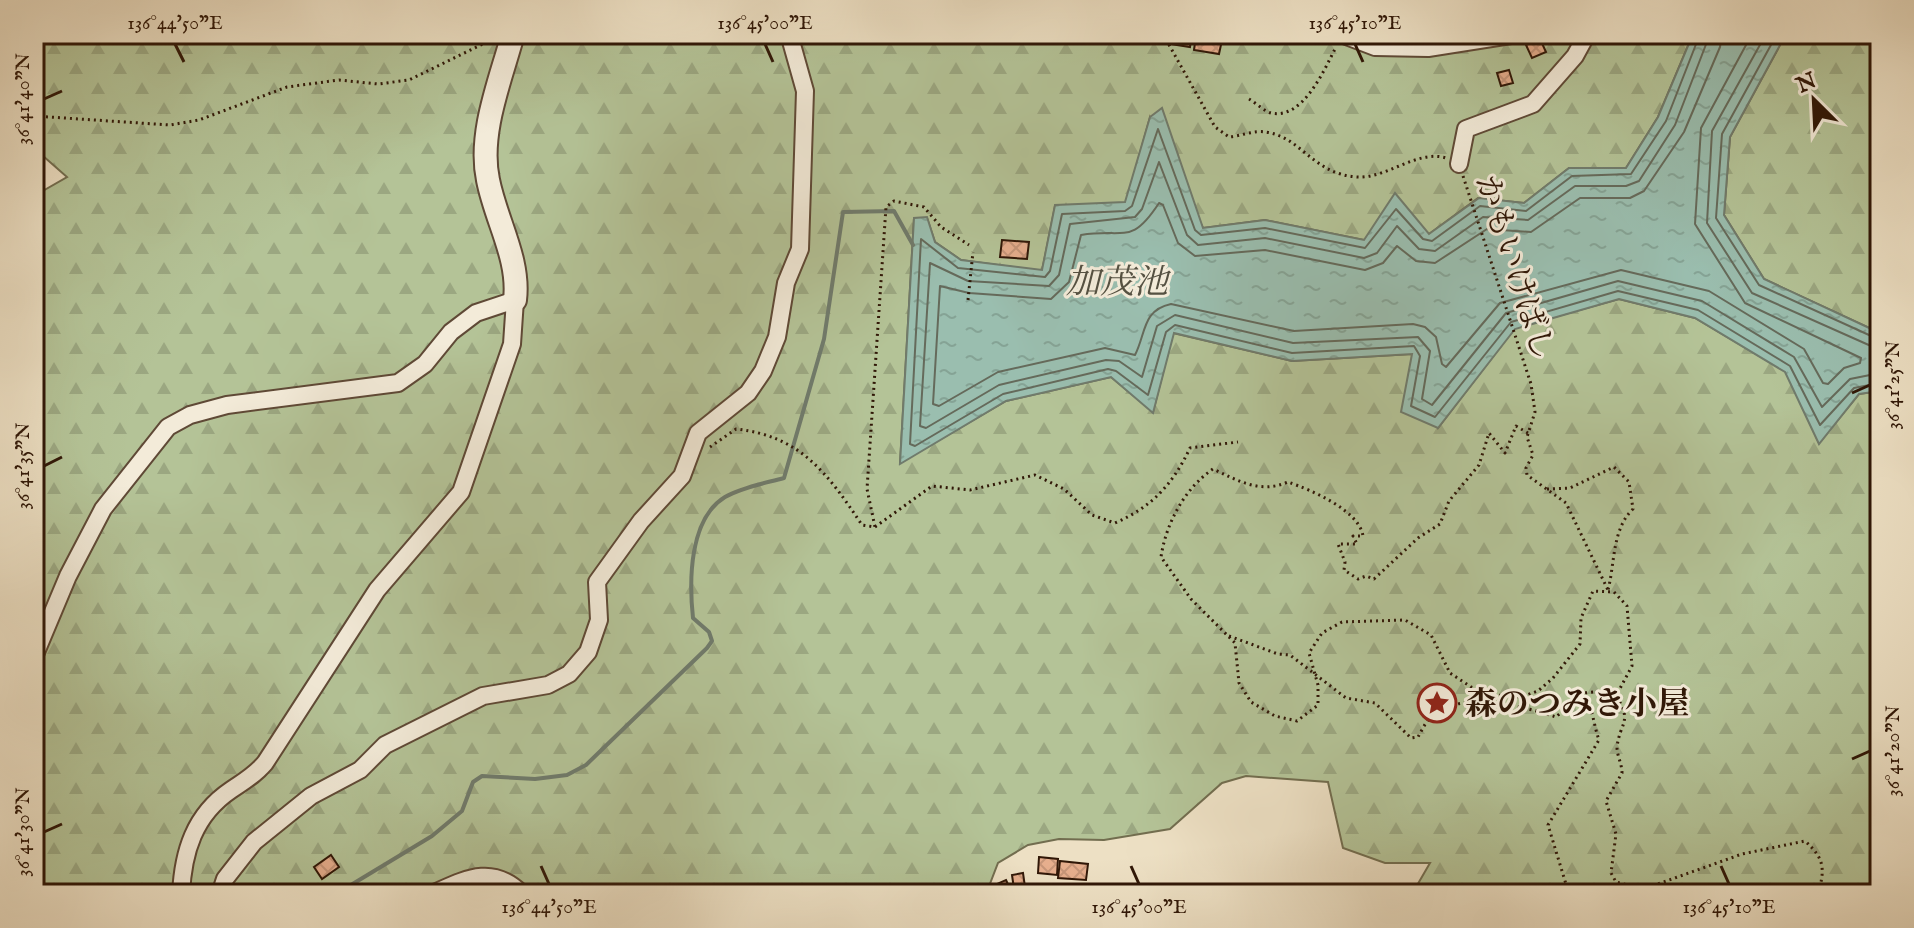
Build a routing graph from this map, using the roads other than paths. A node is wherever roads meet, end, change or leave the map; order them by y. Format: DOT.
graph roads {
  1 [pos="513,34"];
  2 [pos="789,34"];
  3 [pos="1342,34"];
  4 [pos="1517,34"];
  5 [pos="1587,34"];
  6 [pos="1459,164"];
  7 [pos="515,300"];
  8 [pos="34,657"];
  9 [pos="1880,889"];
  10 [pos="181,894"];
  11 [pos="220,894"];
  12 [pos="432,894"];
  13 [pos="522,894"];
  14 [pos="1867,894"];
  1 -- 7 [label="street"];
  2 -- 11 [label="street"];
  3 -- 4 [label="street"];
  5 -- 6 [label="street"];
  7 -- 8 [label="street"];
  7 -- 10 [label="street"];
  9 -- 14 [label="street"];
  12 -- 13 [label="street"];
}
